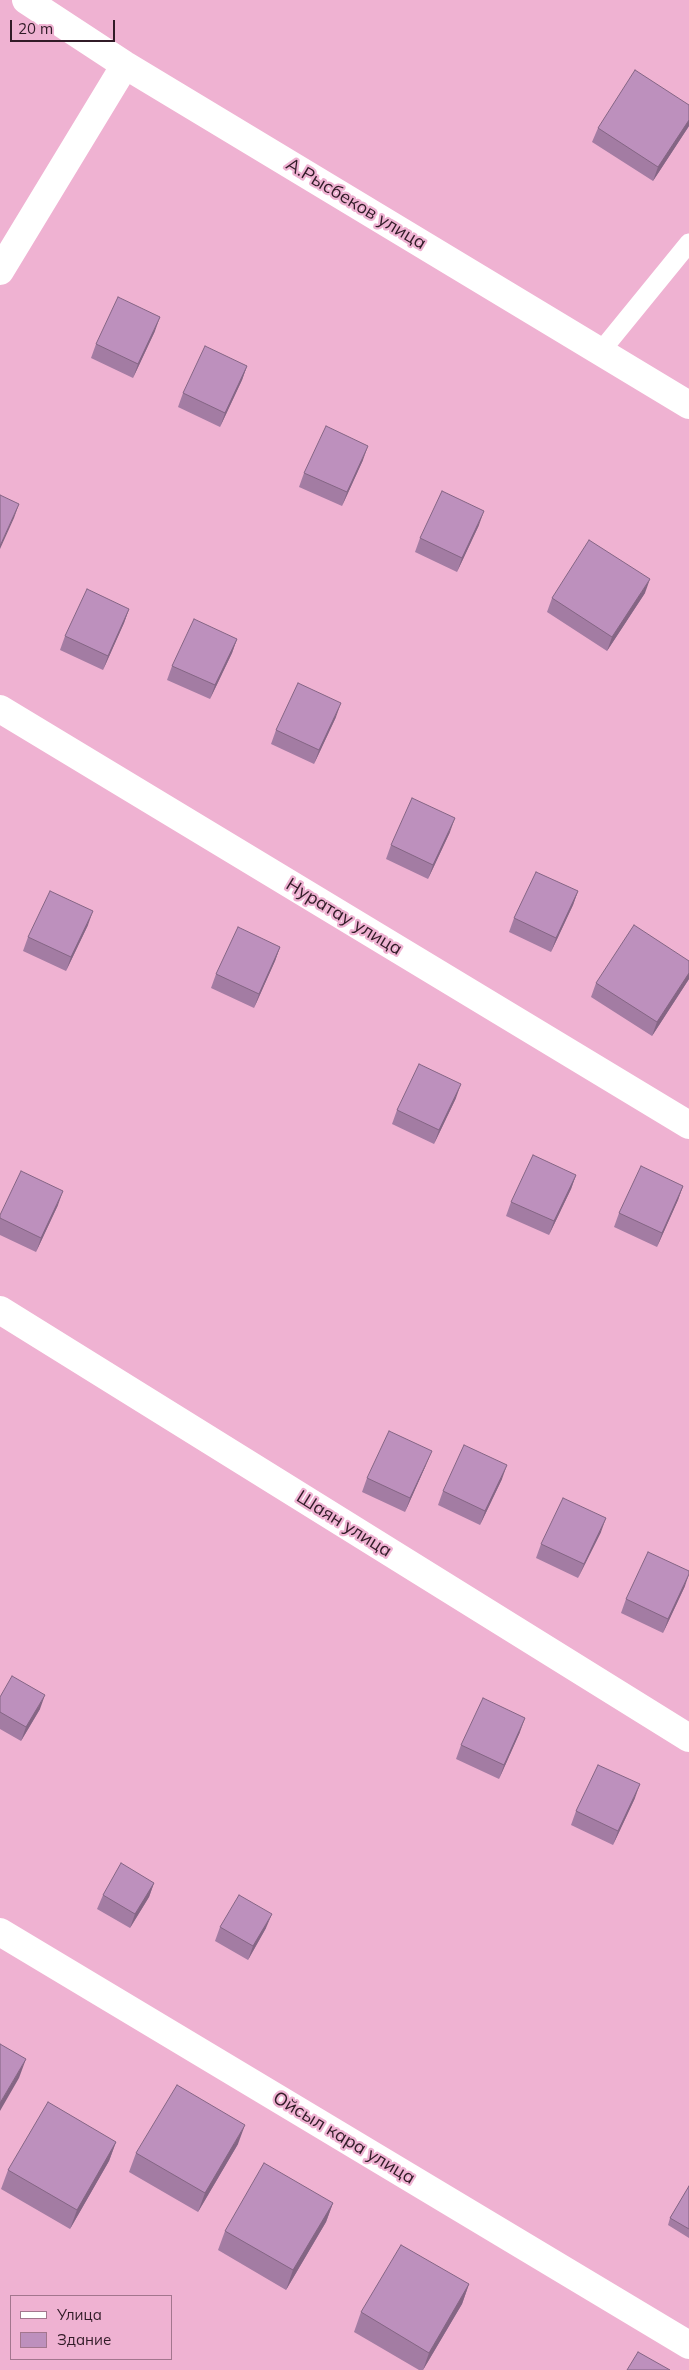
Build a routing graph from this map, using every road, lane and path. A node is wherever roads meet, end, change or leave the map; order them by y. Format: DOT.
graph roads {
  1 [pos="26,0"];
  2 [pos="125,65"];
  3 [pos="689,243"];
  4 [pos="0,271"];
  5 [pos="601,351"];
  6 [pos="689,405"];
  7 [pos="0,710"];
  8 [pos="689,1125"];
  9 [pos="0,1310"];
  10 [pos="689,1738"];
  11 [pos="0,1932"];
  12 [pos="689,2345"];
  1 -- 2 [label="street, А.Рысбеков улица"];
  2 -- 4 [label="street"];
  2 -- 5 [label="street, А.Рысбеков улица"];
  3 -- 5 [label="lane"];
  5 -- 6 [label="street, А.Рысбеков улица"];
  7 -- 8 [label="street, Нуратау улица"];
  9 -- 10 [label="street, Шаян улица"];
  11 -- 12 [label="street, Ойсыл кара улица"];
}
